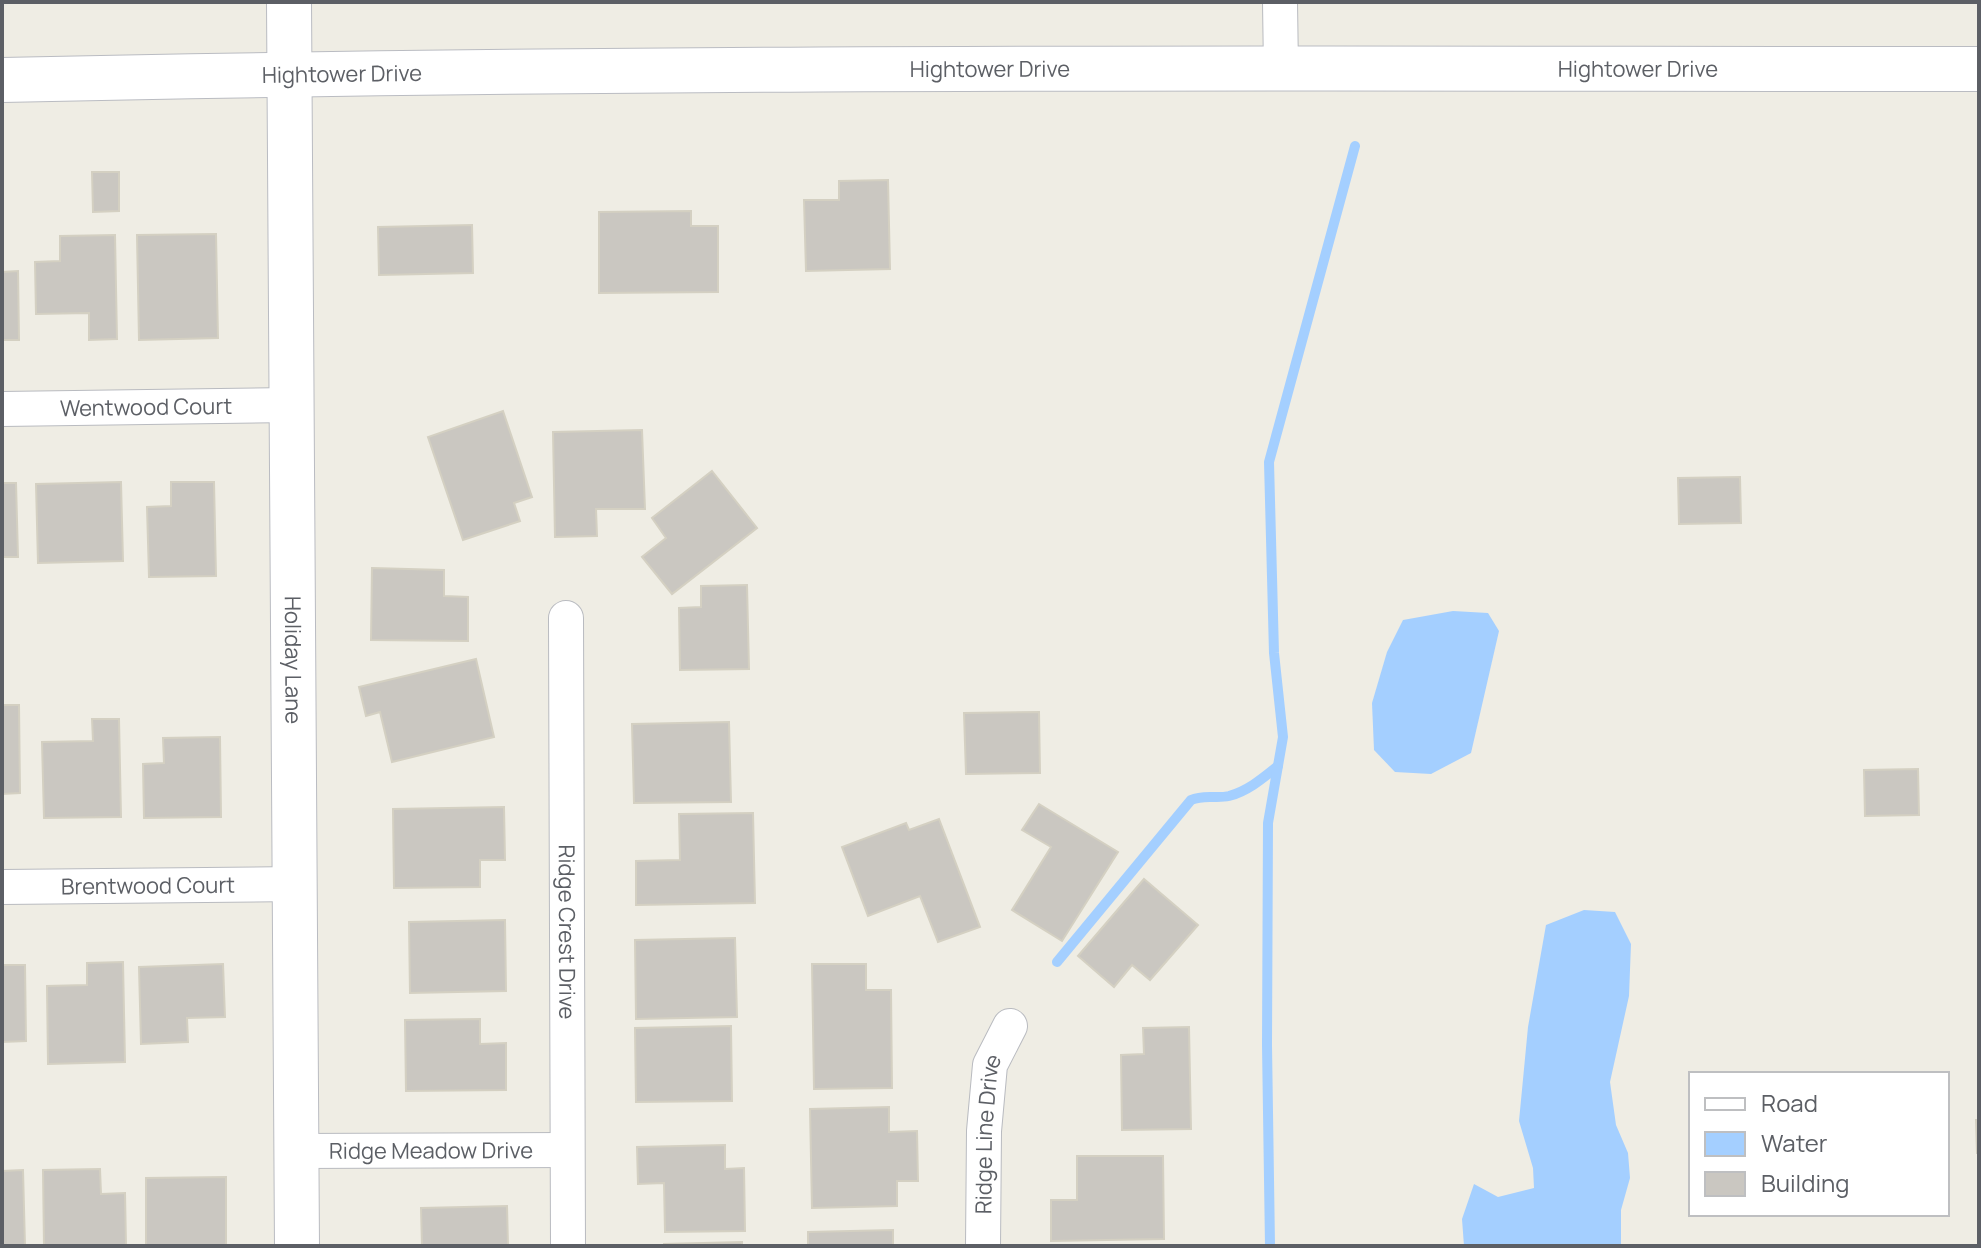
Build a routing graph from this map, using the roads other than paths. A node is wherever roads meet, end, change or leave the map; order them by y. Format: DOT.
graph roads {
  1 [pos="289,2"];
  2 [pos="1280,2"];
  3 [pos="1281,69"];
  4 [pos="1979,69"];
  5 [pos="288,74"];
  6 [pos="2,80"];
  7 [pos="291,405"];
  8 [pos="2,409"];
  9 [pos="566,618"];
  10 [pos="296,884"];
  11 [pos="2,887"];
  12 [pos="1010,1026"];
  13 [pos="567,1150"];
  14 [pos="295,1151"];
  15 [pos="297,1246"];
  16 [pos="568,1246"];
  17 [pos="983,1246"];
  1 -- 5 [label="street, Holiday Lane"];
  2 -- 3 [label="street"];
  3 -- 4 [label="street, Hightower Drive"];
  3 -- 5 [label="street, Hightower Drive"];
  5 -- 6 [label="street, Hightower Drive"];
  5 -- 7 [label="street, Holiday Lane"];
  7 -- 8 [label="street, Wentwood Court"];
  7 -- 10 [label="street, Holiday Lane"];
  9 -- 13 [label="street, Ridge Crest Drive"];
  10 -- 11 [label="street, Brentwood Court"];
  10 -- 14 [label="street, Holiday Lane"];
  12 -- 17 [label="street, Ridge Line Drive"];
  13 -- 14 [label="street, Ridge Meadow Drive"];
  13 -- 16 [label="street, Ridge Crest Drive"];
  14 -- 15 [label="street, Holiday Lane"];
}
